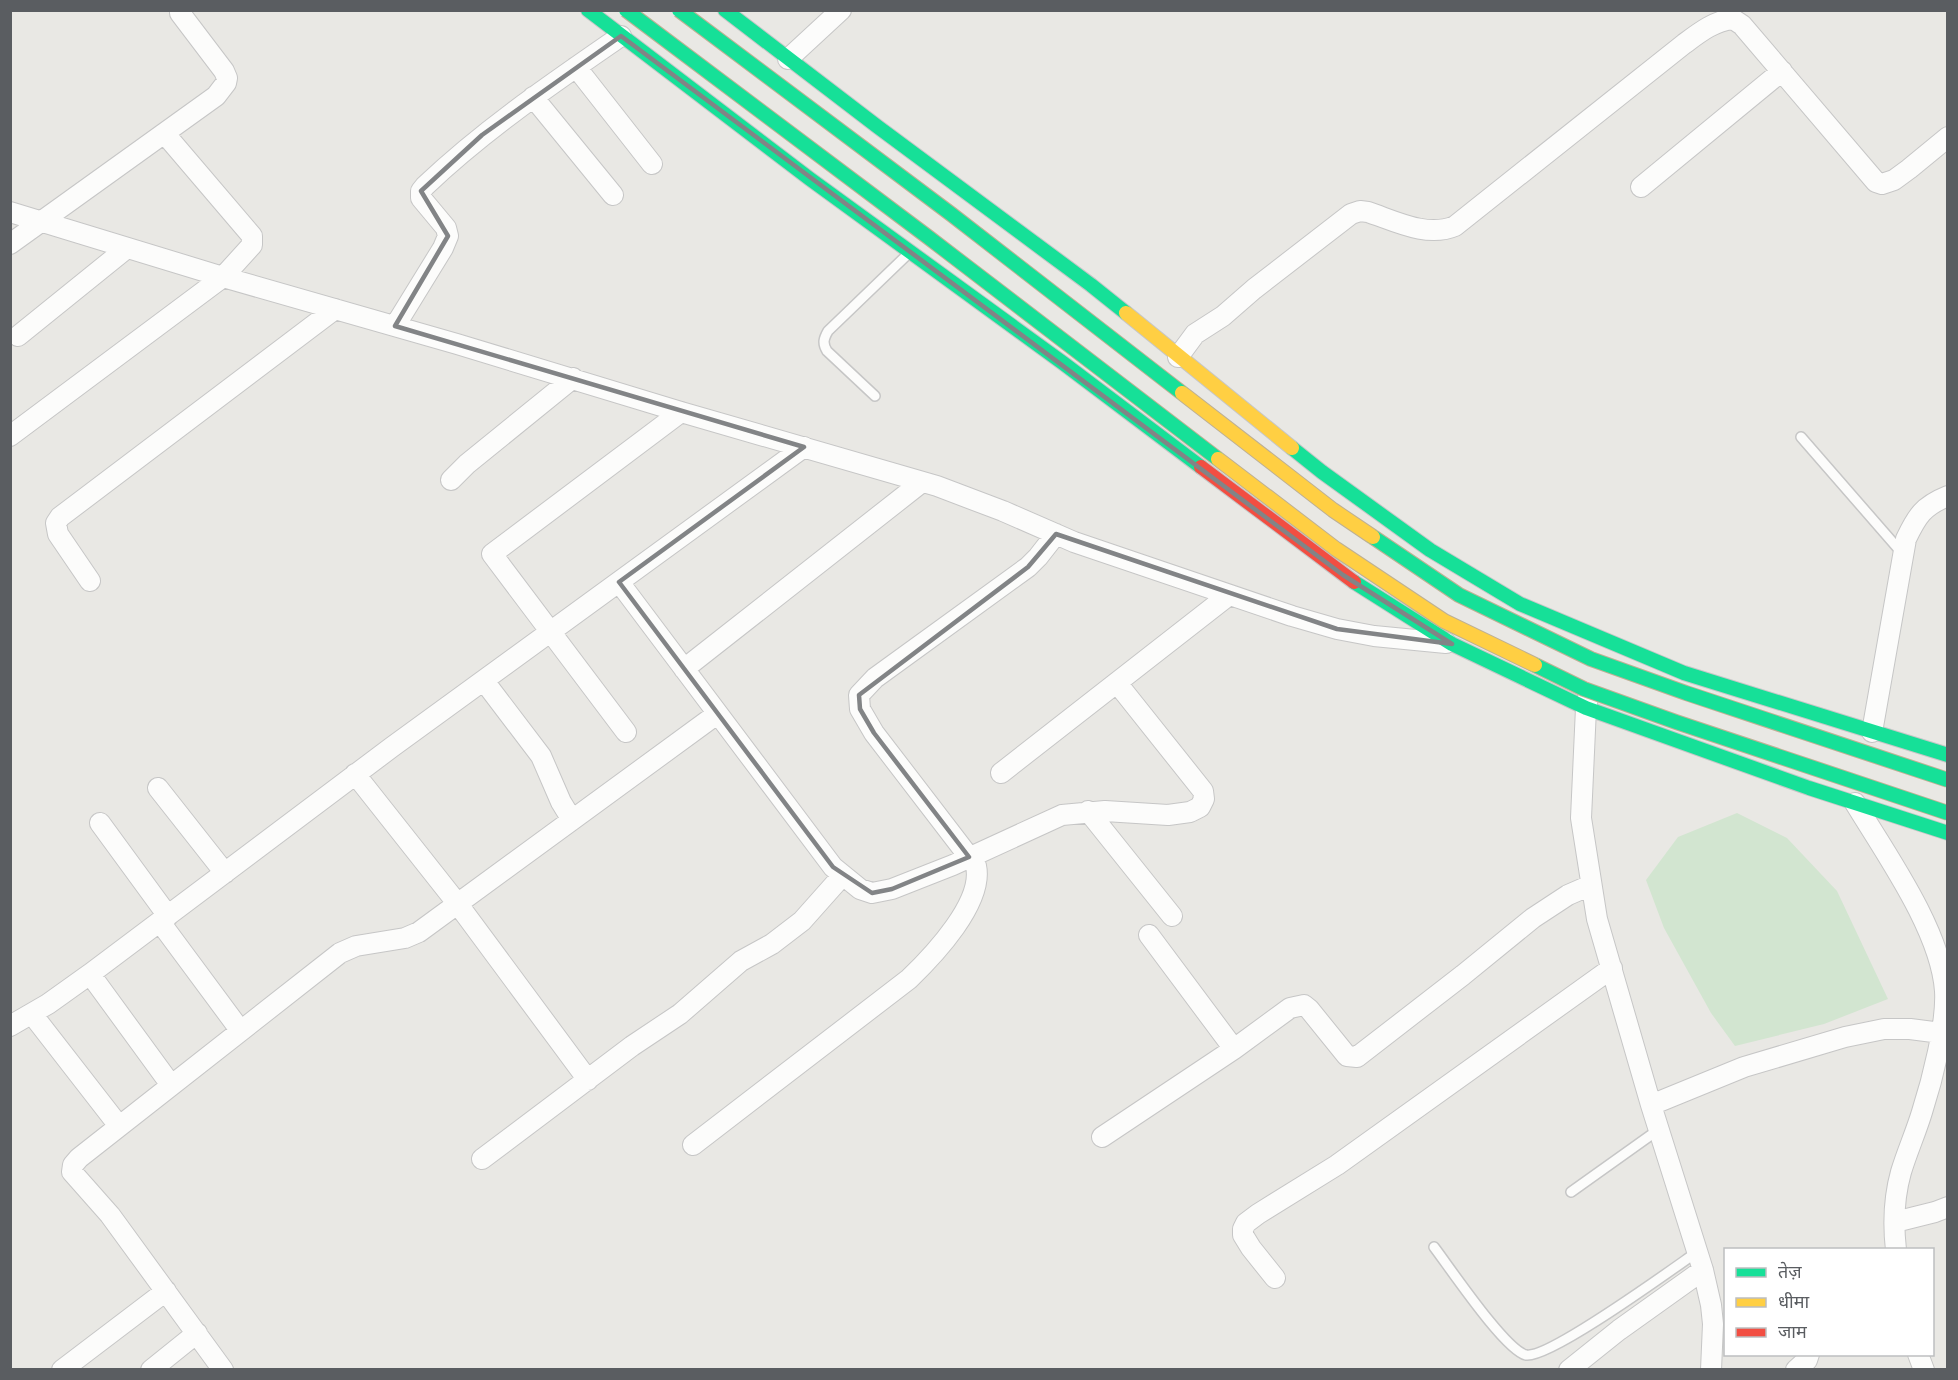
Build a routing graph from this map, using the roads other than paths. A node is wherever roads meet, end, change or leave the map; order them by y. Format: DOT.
graph roads {
  1 [pos="588,10"];
  2 [pos="626,10"];
  3 [pos="680,10"];
  4 [pos="725,10"];
  5 [pos="841,10"];
  6 [pos="180,14"];
  7 [pos="621,36"];
  8 [pos="788,60"];
  9 [pos="576,67"];
  10 [pos="1782,71"];
  11 [pos="533,97"];
  12 [pos="165,134"];
  13 [pos="1947,137"];
  14 [pos="652,164"];
  15 [pos="1641,187"];
  16 [pos="613,195"];
  17 [pos="10,212"];
  18 [pos="39,222"];
  19 [pos="10,244"];
  20 [pos="128,248"];
  21 [pos="910,252"];
  22 [pos="223,277"];
  23 [pos="335,309"];
  24 [pos="395,326"];
  25 [pos="18,336"];
  26 [pos="1179,357"];
  27 [pos="573,378"];
  28 [pos="875,396"];
  29 [pos="681,412"];
  30 [pos="10,436"];
  31 [pos="1801,437"];
  32 [pos="804,447"];
  33 [pos="451,480"];
  34 [pos="922,482"];
  35 [pos="1947,496"];
  36 [pos="1056,534"];
  37 [pos="1903,555"];
  38 [pos="90,581"];
  39 [pos="619,582"];
  40 [pos="1229,595"];
  41 [pos="552,632"];
  42 [pos="1601,638"];
  43 [pos="1452,644"];
  44 [pos="684,669"];
  45 [pos="484,681"];
  46 [pos="1117,683"];
  47 [pos="1586,708"];
  48 [pos="717,714"];
  49 [pos="626,732"];
  50 [pos="1872,732"];
  51 [pos="1947,755"];
  52 [pos="1001,773"];
  53 [pos="356,774"];
  54 [pos="1947,780"];
  55 [pos="158,788"];
  56 [pos="1855,803"];
  57 [pos="1088,812"];
  58 [pos="1947,813"];
  59 [pos="572,820"];
  60 [pos="100,823"];
  61 [pos="1947,833"];
  62 [pos="969,857"];
  63 [pos="225,873"];
  64 [pos="842,876"];
  65 [pos="1591,885"];
  66 [pos="457,903"];
  67 [pos="1172,916"];
  68 [pos="164,919"];
  69 [pos="1149,935"];
  70 [pos="1612,968"];
  71 [pos="90,974"];
  72 [pos="32,1014"];
  73 [pos="10,1026"];
  74 [pos="240,1030"];
  75 [pos="1941,1033"];
  76 [pos="1234,1049"];
  77 [pos="588,1080"];
  78 [pos="171,1085"];
  79 [pos="1651,1105"];
  80 [pos="119,1125"];
  81 [pos="1658,1130"];
  82 [pos="1102,1137"];
  83 [pos="693,1145"];
  84 [pos="482,1159"];
  85 [pos="1571,1192"];
  86 [pos="1947,1207"];
  87 [pos="1894,1222"];
  88 [pos="1434,1247"];
  89 [pos="1896,1248"];
  90 [pos="1700,1261"];
  91 [pos="1275,1278"];
  92 [pos="166,1291"];
  93 [pos="197,1333"];
  94 [pos="1808,1356"];
  95 [pos="63,1370"];
  96 [pos="151,1370"];
  97 [pos="223,1370"];
  98 [pos="1569,1370"];
  99 [pos="1711,1370"];
  100 [pos="1796,1370"];
  1 -- 7 [label="main road"];
  2 -- 58 [label="main road, bridge"];
  3 -- 54 [label="main road, bridge"];
  4 -- 8 [label="main road"];
  5 -- 8 [label="street"];
  6 -- 12 [label="street"];
  7 -- 9 [label="street"];
  7 -- 21 [label="main road"];
  8 -- 26 [label="main road"];
  9 -- 11 [label="street"];
  9 -- 14 [label="street"];
  10 -- 13 [label="street"];
  10 -- 15 [label="street"];
  10 -- 26 [label="street"];
  11 -- 16 [label="street"];
  11 -- 24 [label="street"];
  12 -- 18 [label="street"];
  12 -- 22 [label="street"];
  17 -- 18 [label="street"];
  18 -- 19 [label="street"];
  18 -- 20 [label="street"];
  20 -- 22 [label="street"];
  20 -- 25 [label="street"];
  21 -- 28 [label="lane"];
  21 -- 43 [label="main road"];
  22 -- 23 [label="street"];
  22 -- 30 [label="street"];
  23 -- 24 [label="street"];
  23 -- 38 [label="street"];
  24 -- 27 [label="street"];
  26 -- 42 [label="main road"];
  27 -- 29 [label="street"];
  27 -- 33 [label="street"];
  29 -- 32 [label="street"];
  29 -- 41 [label="street"];
  31 -- 37 [label="lane"];
  32 -- 34 [label="street"];
  32 -- 39 [label="street"];
  34 -- 36 [label="street"];
  34 -- 44 [label="street"];
  35 -- 37 [label="street"];
  36 -- 40 [label="street"];
  36 -- 62 [label="street"];
  37 -- 50 [label="street"];
  39 -- 41 [label="street"];
  39 -- 44 [label="street"];
  40 -- 43 [label="street"];
  40 -- 46 [label="street"];
  41 -- 45 [label="street"];
  41 -- 49 [label="street"];
  42 -- 47 [label="street"];
  42 -- 50 [label="main road"];
  43 -- 47 [label="main road"];
  44 -- 48 [label="street"];
  45 -- 53 [label="street"];
  45 -- 59 [label="street"];
  46 -- 52 [label="street"];
  46 -- 57 [label="street"];
  47 -- 56 [label="main road"];
  47 -- 65 [label="street"];
  48 -- 59 [label="street"];
  48 -- 64 [label="street"];
  50 -- 51 [label="main road"];
  53 -- 63 [label="street"];
  53 -- 66 [label="street"];
  55 -- 63 [label="street"];
  56 -- 61 [label="main road"];
  56 -- 75 [label="street"];
  57 -- 62 [label="street"];
  57 -- 67 [label="street"];
  59 -- 66 [label="street"];
  60 -- 68 [label="street"];
  62 -- 64 [label="street"];
  62 -- 83 [label="street"];
  63 -- 68 [label="street"];
  64 -- 77 [label="street"];
  65 -- 70 [label="street"];
  65 -- 76 [label="street"];
  66 -- 74 [label="street"];
  66 -- 77 [label="street"];
  68 -- 71 [label="street"];
  68 -- 74 [label="street"];
  69 -- 76 [label="street"];
  70 -- 79 [label="street"];
  70 -- 91 [label="street"];
  71 -- 72 [label="street"];
  71 -- 78 [label="street"];
  72 -- 73 [label="street"];
  72 -- 80 [label="street"];
  74 -- 78 [label="street"];
  75 -- 79 [label="street"];
  75 -- 87 [label="street"];
  76 -- 82 [label="street"];
  77 -- 84 [label="street"];
  78 -- 80 [label="street"];
  79 -- 81 [label="street"];
  80 -- 92 [label="street"];
  81 -- 85 [label="lane"];
  81 -- 90 [label="street"];
  86 -- 87 [label="street"];
  87 -- 89 [label="street"];
  88 -- 90 [label="lane"];
  90 -- 98 [label="street"];
  90 -- 99 [label="street"];
  92 -- 93 [label="street"];
  92 -- 95 [label="street"];
  93 -- 96 [label="street"];
  93 -- 97 [label="street"];
  94 -- 100 [label="street"];
}
